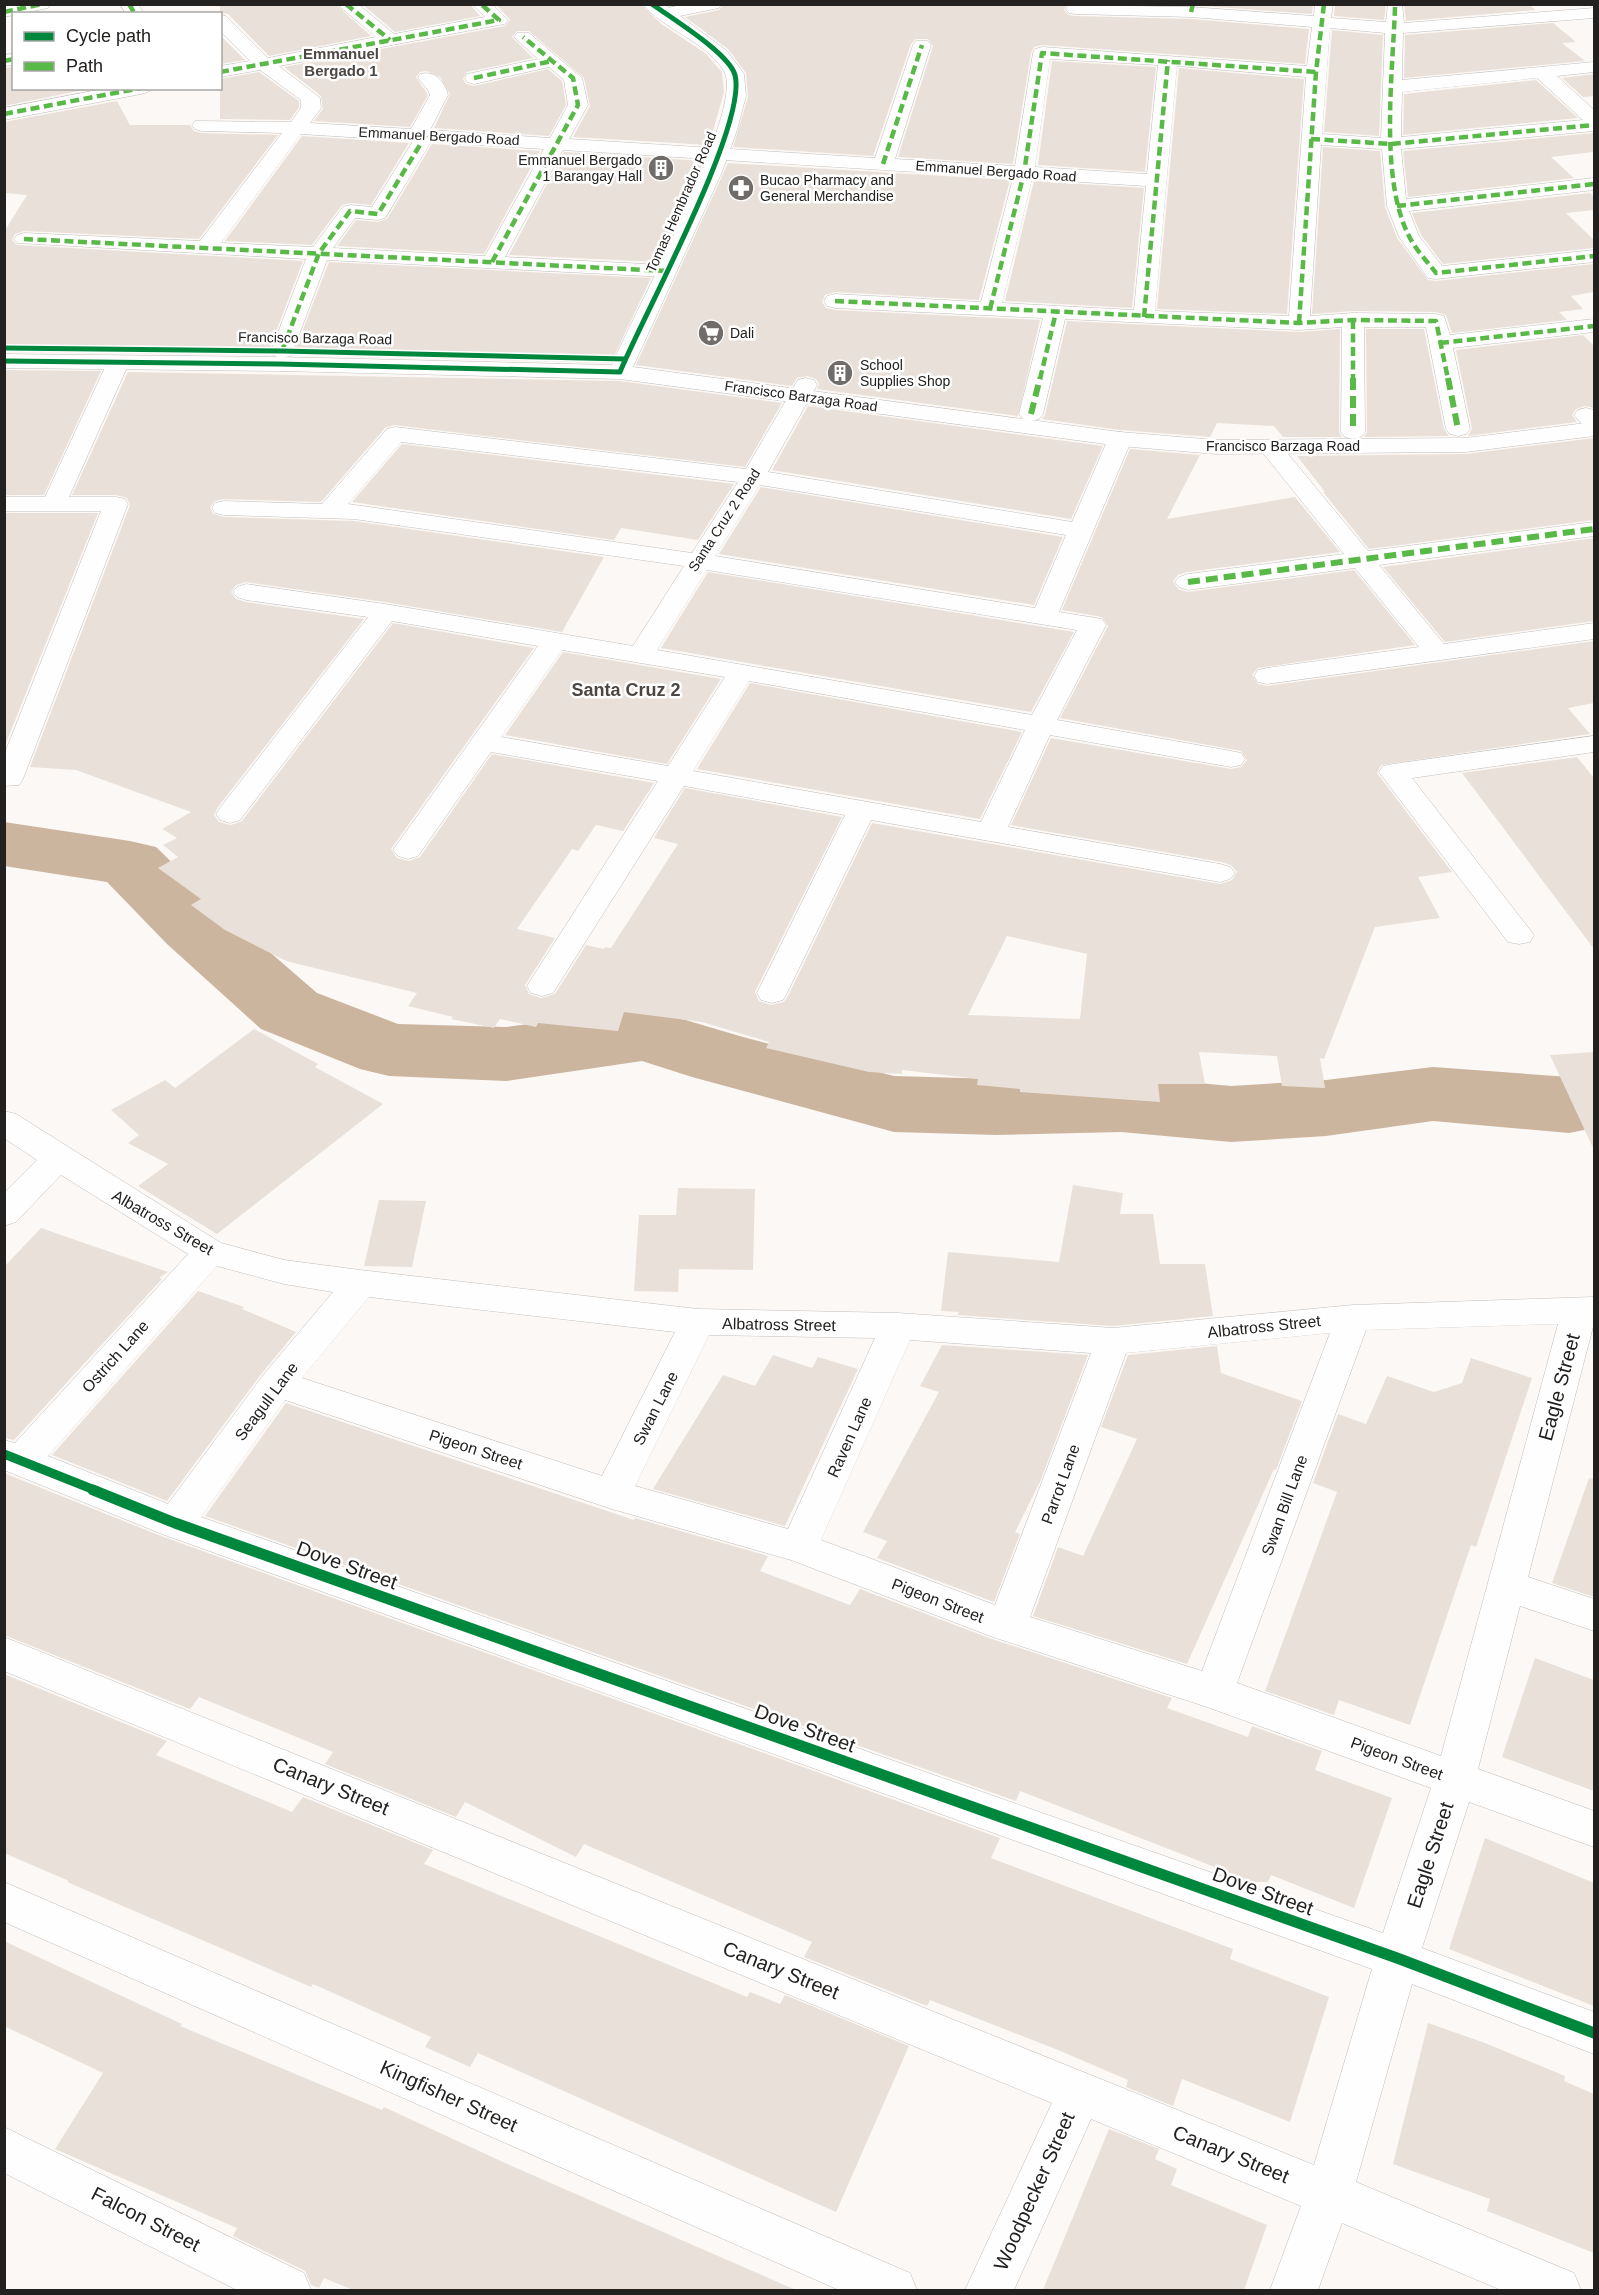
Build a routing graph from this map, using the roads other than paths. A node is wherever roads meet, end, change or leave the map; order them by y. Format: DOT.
graph roads {
  1 [pos="42,4"];
  2 [pos="346,4"];
  3 [pos="481,4"];
  4 [pos="713,4"];
  5 [pos="1075,7"];
  6 [pos="1395,7"];
  7 [pos="1192,8"];
  8 [pos="658,9"];
  9 [pos="4,12"];
  10 [pos="1324,13"];
  11 [pos="1594,13"];
  12 [pos="222,22"];
  13 [pos="1393,28"];
  14 [pos="523,37"];
  15 [pos="390,40"];
  16 [pos="922,45"];
  17 [pos="1042,53"];
  18 [pos="1168,60"];
  19 [pos="552,61"];
  20 [pos="264,64"];
  21 [pos="1594,67"];
  22 [pos="222,72"];
  23 [pos="1316,72"];
  24 [pos="1541,72"];
  25 [pos="427,78"];
  26 [pos="474,78"];
  27 [pos="1393,87"];
  28 [pos="130,90"];
  29 [pos="4,114"];
  30 [pos="1594,120"];
  31 [pos="202,125"];
  32 [pos="1594,125"];
  33 [pos="295,128"];
  34 [pos="422,135"];
  35 [pos="1311,139"];
  36 [pos="556,143"];
  37 [pos="1391,144"];
  38 [pos="720,153"];
  39 [pos="883,164"];
  40 [pos="1024,173"];
  41 [pos="1157,181"];
  42 [pos="1594,184"];
  43 [pos="1397,206"];
  44 [pos="24,239"];
  45 [pos="207,247"];
  46 [pos="319,253"];
  47 [pos="1594,256"];
  48 [pos="492,262"];
  49 [pos="666,271"];
  50 [pos="835,301"];
  51 [pos="990,309"];
  52 [pos="1056,312"];
  53 [pos="1144,317"];
  54 [pos="1353,320"];
  55 [pos="1299,323"];
  56 [pos="1594,326"];
  57 [pos="1440,343"];
  58 [pos="4,348"];
  59 [pos="282,351"];
  60 [pos="4,361"];
  61 [pos="118,363"];
  62 [pos="622,365"];
  63 [pos="803,390"];
  64 [pos="1031,414"];
  65 [pos="1592,421"];
  66 [pos="1458,429"];
  67 [pos="1353,432"];
  68 [pos="1120,439"];
  69 [pos="1271,448"];
  70 [pos="753,477"];
  71 [pos="4,504"];
  72 [pos="54,504"];
  73 [pos="224,508"];
  74 [pos="329,511"];
  75 [pos="1079,530"];
  76 [pos="1594,530"];
  77 [pos="1362,560"];
  78 [pos="698,561"];
  79 [pos="1188,582"];
  80 [pos="246,592"];
  81 [pos="385,612"];
  82 [pos="1044,617"];
  83 [pos="1594,631"];
  84 [pos="555,641"];
  85 [pos="1437,652"];
  86 [pos="640,655"];
  87 [pos="742,672"];
  88 [pos="1267,676"];
  89 [pos="1041,725"];
  90 [pos="484,742"];
  91 [pos="1594,744"];
  92 [pos="1230,759"];
  93 [pos="676,776"];
  94 [pos="9,778"];
  95 [pos="862,809"];
  96 [pos="230,814"];
  97 [pos="992,832"];
  98 [pos="408,850"];
  99 [pos="1221,873"];
  100 [pos="1519,934"];
  101 [pos="542,986"];
  102 [pos="772,993"];
  103 [pos="4,1122"];
  104 [pos="58,1158"];
  105 [pos="4,1214"];
  106 [pos="210,1252"];
  107 [pos="360,1282"];
  108 [pos="1587,1310"];
  109 [pos="1353,1318"];
  110 [pos="698,1322"];
  111 [pos="898,1326"];
  112 [pos="1113,1341"];
  113 [pos="277,1384"];
  114 [pos="13,1457"];
  115 [pos="612,1494"];
  116 [pos="175,1524"];
  117 [pos="799,1547"];
  118 [pos="1507,1586"];
  119 [pos="1594,1615"];
  120 [pos="1007,1626"];
  121 [pos="4,1653"];
  122 [pos="1214,1692"];
  123 [pos="1455,1779"];
  124 [pos="1594,1829"];
  125 [pos="4,1901"];
  126 [pos="1397,1958"];
  127 [pos="1594,2033"];
  128 [pos="1080,2092"];
  129 [pos="4,2150"];
  130 [pos="1329,2194"];
  131 [pos="287,2290"];
  132 [pos="893,2290"];
  133 [pos="990,2290"];
  134 [pos="1294,2290"];
  135 [pos="1557,2290"];
  1 -- 9 [label="street"];
  2 -- 15 [label="street"];
  3 -- 15 [label="street"];
  4 -- 8 [label="street"];
  5 -- 7 [label="street"];
  5 -- 17 [label="street"];
  6 -- 13 [label="street"];
  7 -- 10 [label="street"];
  8 -- 38 [label="street, Tomas Hembrador Road"];
  10 -- 13 [label="street"];
  10 -- 23 [label="street"];
  11 -- 13 [label="street"];
  12 -- 20 [label="street"];
  13 -- 27 [label="street"];
  14 -- 19 [label="street"];
  15 -- 20 [label="street"];
  16 -- 39 [label="street"];
  17 -- 18 [label="street"];
  17 -- 40 [label="street"];
  18 -- 23 [label="street"];
  18 -- 41 [label="street"];
  19 -- 26 [label="street"];
  19 -- 36 [label="street"];
  20 -- 22 [label="street"];
  20 -- 33 [label="street"];
  21 -- 24 [label="street"];
  23 -- 35 [label="street"];
  24 -- 27 [label="street"];
  24 -- 30 [label="street"];
  25 -- 34 [label="street"];
  27 -- 37 [label="street"];
  28 -- 29 [label="street"];
  31 -- 33 [label="street, Emmanuel Bergado Road"];
  32 -- 37 [label="street"];
  33 -- 34 [label="street, Emmanuel Bergado Road"];
  33 -- 45 [label="street"];
  34 -- 36 [label="street, Emmanuel Bergado Road"];
  34 -- 46 [label="street"];
  35 -- 37 [label="street"];
  35 -- 55 [label="street"];
  36 -- 38 [label="street, Emmanuel Bergado Road"];
  36 -- 48 [label="street"];
  37 -- 43 [label="street"];
  38 -- 39 [label="street, Emmanuel Bergado Road"];
  38 -- 49 [label="street, Tomas Hembrador Road"];
  39 -- 40 [label="street, Emmanuel Bergado Road"];
  40 -- 41 [label="street, Emmanuel Bergado Road"];
  40 -- 51 [label="street"];
  41 -- 53 [label="street"];
  42 -- 43 [label="street"];
  43 -- 47 [label="street"];
  44 -- 45 [label="street"];
  45 -- 46 [label="street"];
  46 -- 48 [label="street"];
  46 -- 59 [label="street"];
  48 -- 49 [label="street"];
  49 -- 62 [label="street, Tomas Hembrador Road"];
  50 -- 51 [label="street"];
  51 -- 52 [label="street"];
  52 -- 53 [label="street"];
  52 -- 64 [label="street"];
  53 -- 55 [label="street"];
  54 -- 55 [label="street"];
  54 -- 57 [label="street"];
  54 -- 67 [label="street"];
  56 -- 57 [label="street"];
  57 -- 66 [label="street"];
  58 -- 59 [label="street, Francisco Barzaga Road"];
  59 -- 62 [label="street, Francisco Barzaga Road"];
  60 -- 61 [label="street, Francisco Barzaga Road"];
  61 -- 62 [label="street, Francisco Barzaga Road"];
  61 -- 72 [label="street"];
  62 -- 63 [label="street, Francisco Barzaga Road"];
  63 -- 64 [label="street, Francisco Barzaga Road"];
  63 -- 68 [label="street, Francisco Barzaga Road"];
  63 -- 70 [label="street, Santa Cruz 2 Road"];
  64 -- 67 [label="street, Francisco Barzaga Road"];
  65 -- 66 [label="street, Francisco Barzaga Road"];
  65 -- 69 [label="street, Francisco Barzaga Road"];
  66 -- 67 [label="street, Francisco Barzaga Road"];
  68 -- 69 [label="street, Francisco Barzaga Road"];
  68 -- 75 [label="street"];
  69 -- 77 [label="street"];
  70 -- 74 [label="street"];
  70 -- 75 [label="street"];
  70 -- 78 [label="street, Santa Cruz 2 Road"];
  71 -- 72 [label="street"];
  72 -- 94 [label="street"];
  73 -- 74 [label="street"];
  74 -- 78 [label="street"];
  75 -- 82 [label="street"];
  76 -- 77 [label="street"];
  77 -- 79 [label="street"];
  77 -- 85 [label="street"];
  78 -- 82 [label="street"];
  78 -- 86 [label="street, Santa Cruz 2 Road"];
  80 -- 81 [label="street"];
  81 -- 84 [label="street"];
  81 -- 96 [label="street"];
  82 -- 89 [label="street"];
  83 -- 85 [label="street"];
  84 -- 86 [label="street"];
  84 -- 90 [label="street"];
  85 -- 88 [label="street"];
  86 -- 87 [label="street"];
  87 -- 89 [label="street"];
  87 -- 93 [label="street"];
  89 -- 92 [label="street"];
  89 -- 97 [label="street"];
  90 -- 93 [label="street"];
  90 -- 98 [label="street"];
  91 -- 100 [label="street"];
  93 -- 95 [label="street"];
  93 -- 101 [label="street"];
  95 -- 97 [label="street"];
  95 -- 102 [label="street"];
  97 -- 99 [label="street"];
  103 -- 104 [label="street, Albatross Street"];
  104 -- 105 [label="street"];
  104 -- 106 [label="street, Albatross Street"];
  106 -- 107 [label="street, Albatross Street"];
  106 -- 114 [label="street, Ostrich Lane"];
  107 -- 110 [label="street, Albatross Street"];
  107 -- 113 [label="street, Seagull Lane"];
  108 -- 109 [label="street, Albatross Street"];
  108 -- 118 [label="street, Eagle Street"];
  109 -- 112 [label="street, Albatross Street"];
  109 -- 122 [label="street, Swan Bill Lane"];
  110 -- 111 [label="street, Albatross Street"];
  110 -- 115 [label="street, Swan Lane"];
  111 -- 112 [label="street, Albatross Street"];
  111 -- 117 [label="street, Raven Lane"];
  112 -- 120 [label="street, Parrot Lane"];
  113 -- 115 [label="street, Pigeon Street"];
  113 -- 116 [label="street, Seagull Lane"];
  114 -- 116 [label="street, Dove Street"];
  115 -- 117 [label="street, Pigeon Street"];
  116 -- 126 [label="street, Dove Street"];
  117 -- 120 [label="street, Pigeon Street"];
  118 -- 119 [label="street"];
  118 -- 123 [label="street, Eagle Street"];
  120 -- 122 [label="street, Pigeon Street"];
  121 -- 128 [label="street, Canary Street"];
  122 -- 123 [label="street, Pigeon Street"];
  123 -- 124 [label="street, Pigeon Street"];
  123 -- 126 [label="street, Eagle Street"];
  125 -- 132 [label="street, Kingfisher Street"];
  126 -- 127 [label="street, Dove Street"];
  126 -- 130 [label="street, Eagle Street"];
  128 -- 130 [label="street, Canary Street"];
  128 -- 133 [label="street, Woodpecker Street"];
  129 -- 131 [label="street, Falcon Street"];
  130 -- 134 [label="street, Eagle Street"];
  130 -- 135 [label="street, Canary Street"];
}
